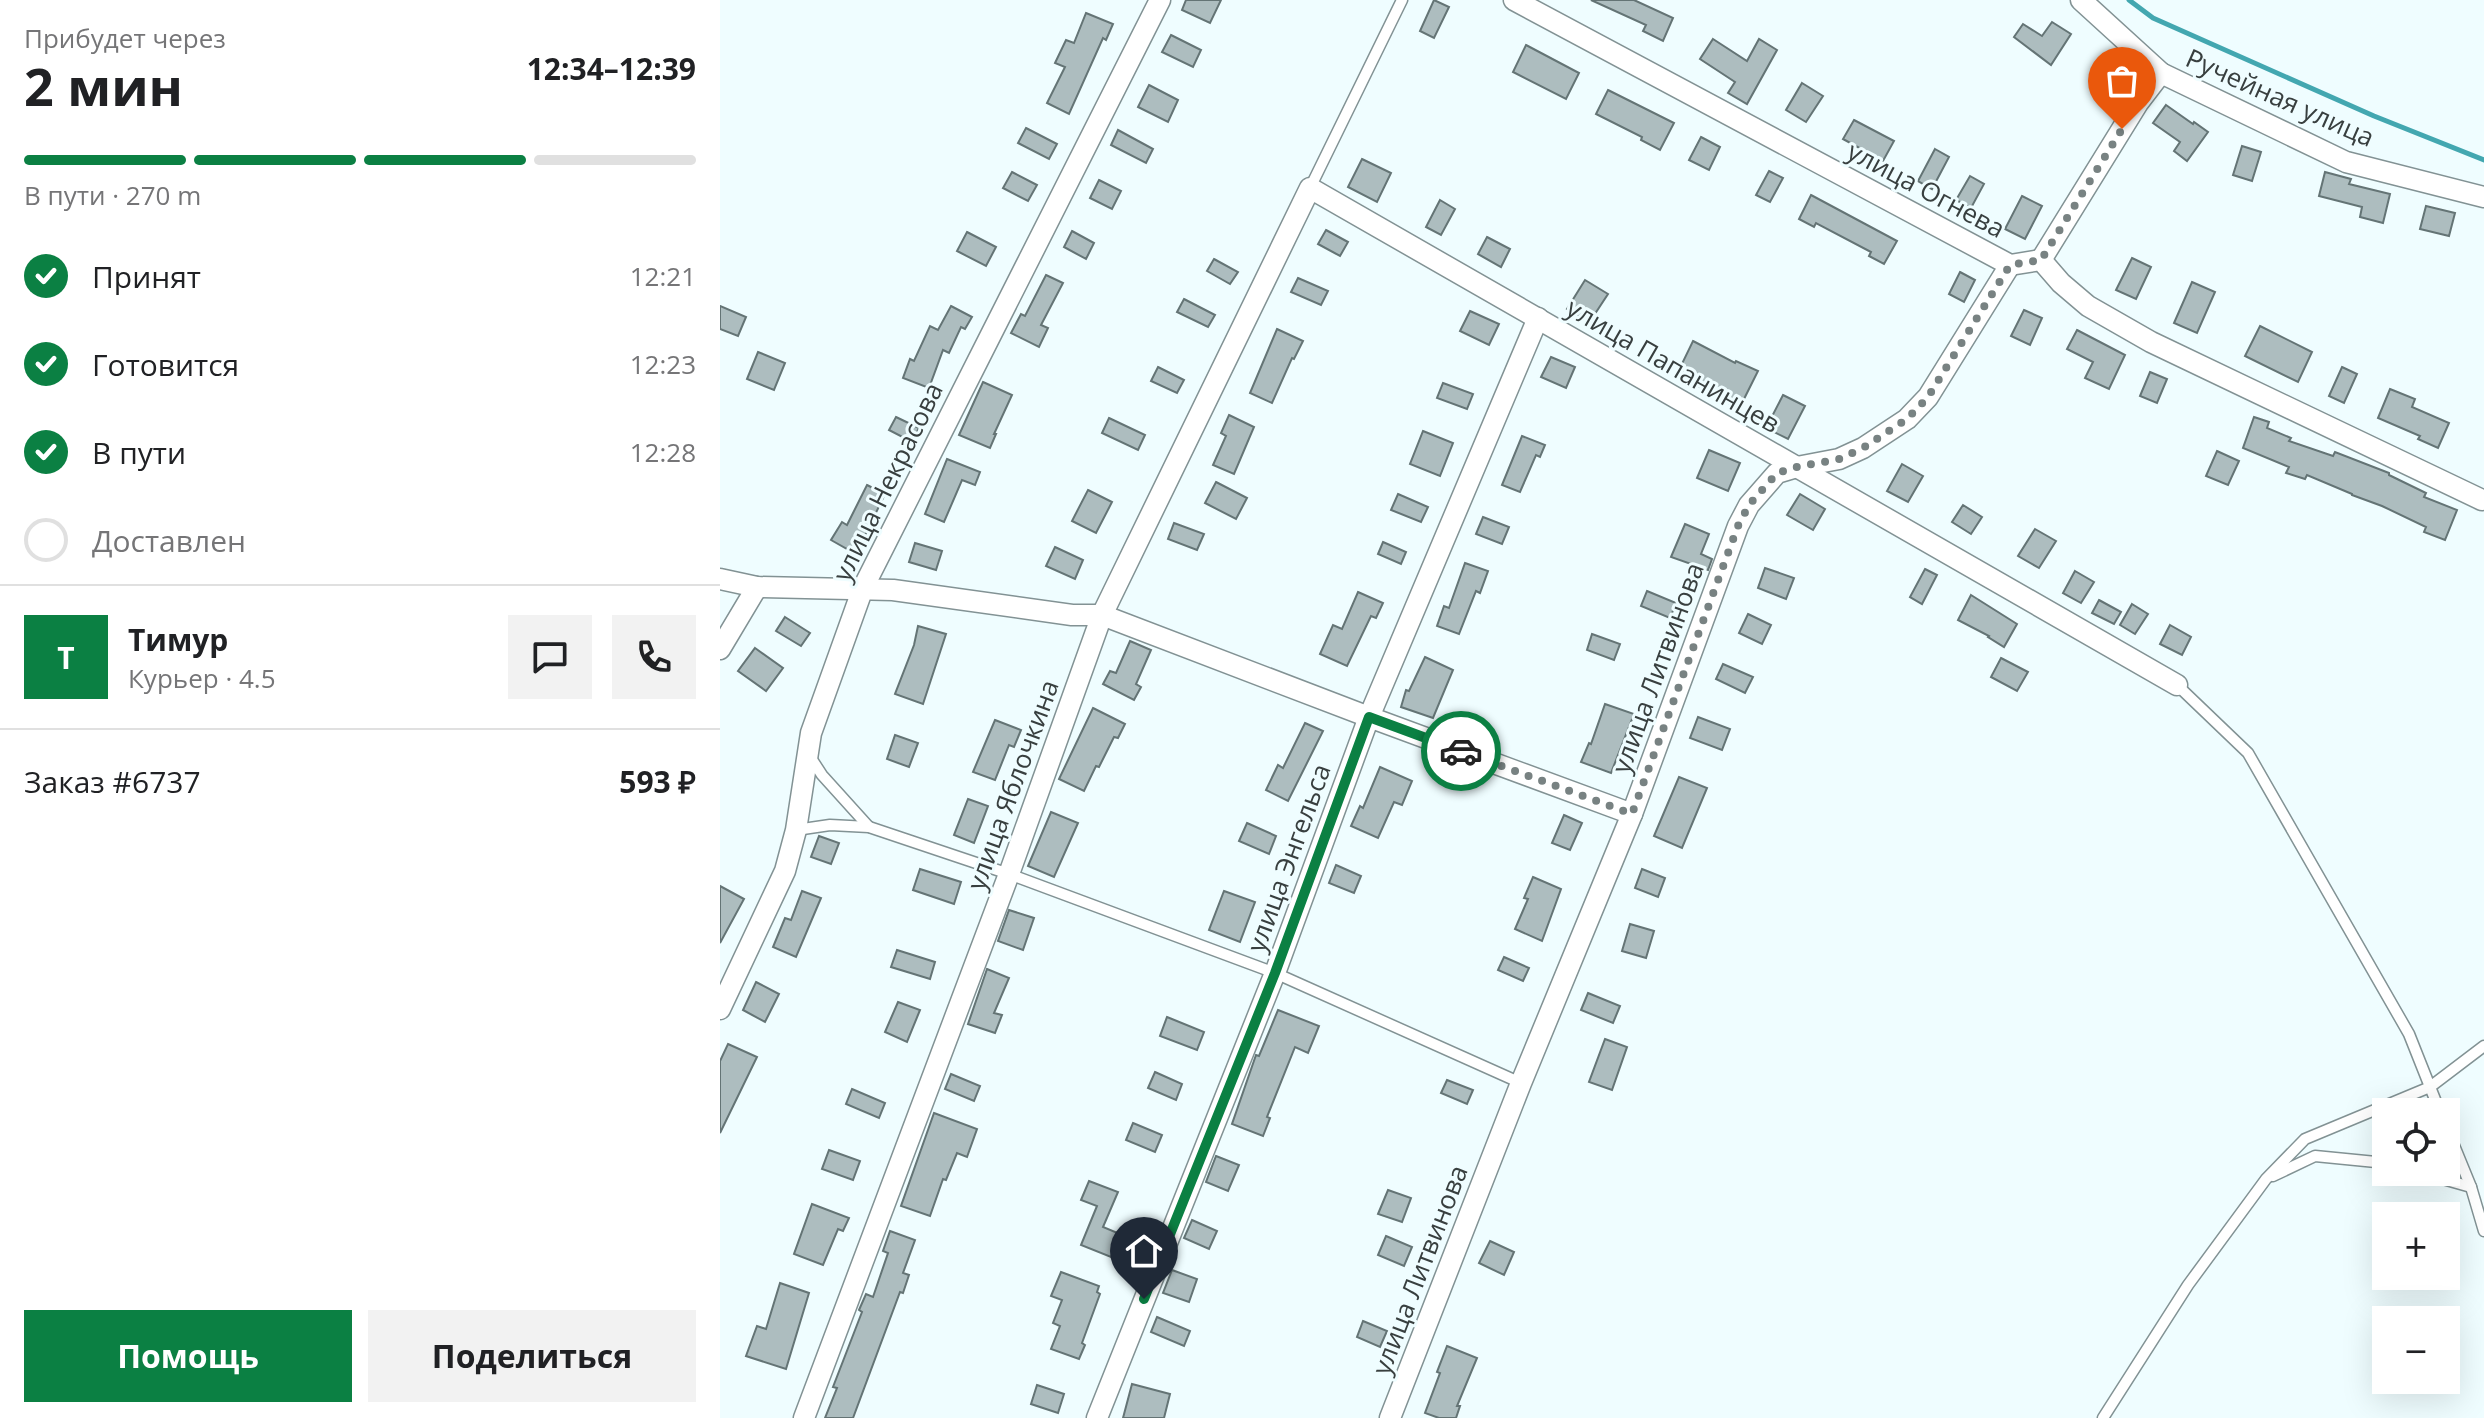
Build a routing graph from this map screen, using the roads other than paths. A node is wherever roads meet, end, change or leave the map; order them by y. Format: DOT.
graph roads {
  1 [pos="1160,0"];
  2 [pos="1402,0"];
  3 [pos="1514,0"];
  4 [pos="2081,0"];
  5 [pos="2161,73"];
  6 [pos="1310,188"];
  7 [pos="2484,197"];
  8 [pos="2041,260"];
  9 [pos="2010,265"];
  10 [pos="1538,318"];
  11 [pos="1797,467"];
  12 [pos="2483,500"];
  13 [pos="720,579"];
  14 [pos="757,587"];
  15 [pos="863,588"];
  16 [pos="1102,615"];
  17 [pos="720,649"];
  18 [pos="2177,685"];
  19 [pos="1369,717"];
  20 [pos="808,754"];
  21 [pos="1632,814"];
  22 [pos="869,827"];
  23 [pos="796,830"];
  24 [pos="1009,874"];
  25 [pos="1275,973"];
  26 [pos="720,1009"];
  27 [pos="2484,1046"];
  28 [pos="1521,1083"];
  29 [pos="2430,1087"];
  30 [pos="2434,1098"];
  31 [pos="2460,1160"];
  32 [pos="2372,1162"];
  33 [pos="2266,1179"];
  34 [pos="2460,1184"];
  35 [pos="2471,1187"];
  36 [pos="2484,1231"];
  37 [pos="804,1418"];
  38 [pos="1097,1418"];
  39 [pos="1390,1418"];
  40 [pos="2103,1418"];
  1 -- 15 [label="street, улица Некрасова"];
  2 -- 6 [label="lane"];
  3 -- 9 [label="street, улица Огнева"];
  4 -- 5 [label="street, Ручейная улица"];
  5 -- 7 [label="street, Ручейная улица"];
  5 -- 8 [label="street"];
  6 -- 10 [label="street, улица Папанинцев"];
  6 -- 16 [label="street, улица Яблочкина"];
  8 -- 9 [label="street, улица Огнева"];
  8 -- 12 [label="street"];
  9 -- 11 [label="street, улица Литвинова"];
  10 -- 11 [label="street, улица Папанинцев"];
  10 -- 19 [label="street, улица Энгельса"];
  11 -- 18 [label="street, улица Папанинцев"];
  11 -- 21 [label="street, улица Литвинова"];
  13 -- 14 [label="street"];
  14 -- 15 [label="street"];
  14 -- 17 [label="street"];
  15 -- 16 [label="street"];
  15 -- 20 [label="street, улица Некрасова"];
  16 -- 19 [label="street"];
  16 -- 24 [label="street, улица Яблочкина"];
  18 -- 29 [label="lane"];
  19 -- 21 [label="street"];
  19 -- 25 [label="street, улица Энгельса"];
  20 -- 22 [label="lane"];
  20 -- 23 [label="street, улица Некрасова"];
  21 -- 28 [label="street, улица Литвинова"];
  22 -- 23 [label="lane"];
  22 -- 24 [label="lane"];
  23 -- 26 [label="street, улица Некрасова"];
  24 -- 25 [label="lane"];
  24 -- 37 [label="street, улица Яблочкина"];
  25 -- 28 [label="lane"];
  25 -- 38 [label="street, улица Энгельса"];
  27 -- 29 [label="lane"];
  28 -- 39 [label="street, улица Литвинова"];
  29 -- 30 [label="lane"];
  29 -- 33 [label="lane"];
  31 -- 35 [label="lane"];
  32 -- 33 [label="lane"];
  33 -- 40 [label="lane"];
  34 -- 35 [label="lane"];
  35 -- 36 [label="lane"];
}
